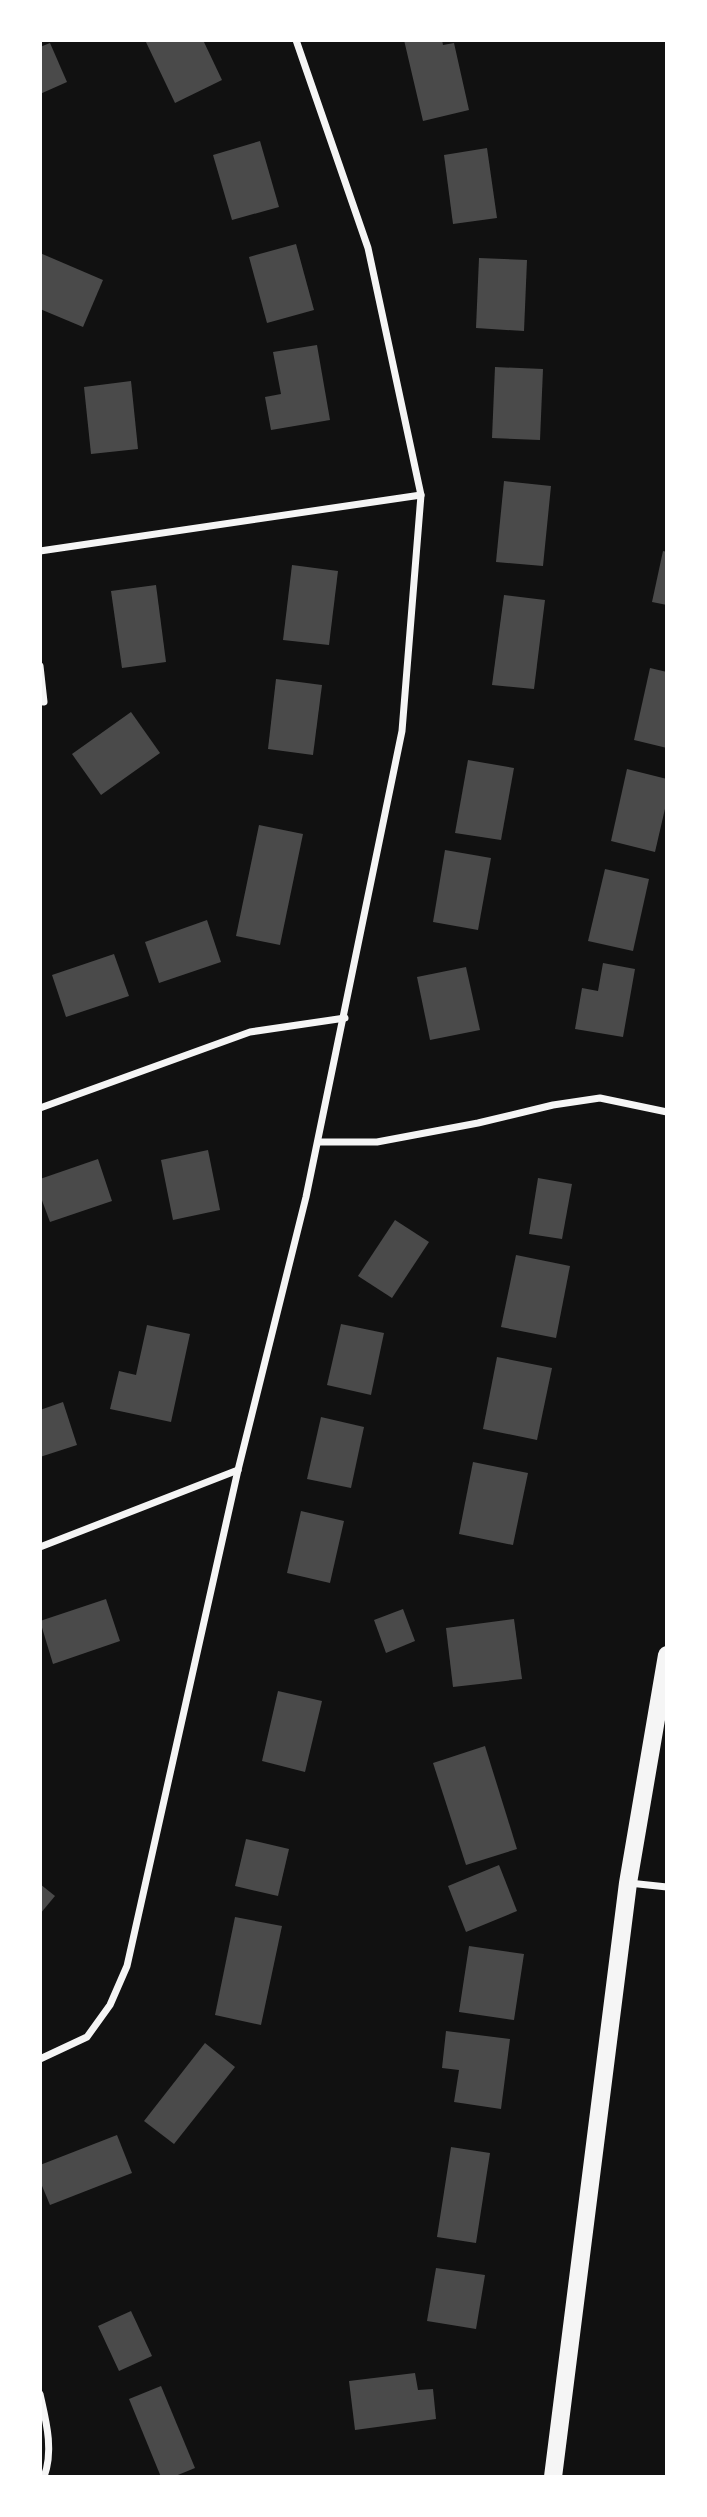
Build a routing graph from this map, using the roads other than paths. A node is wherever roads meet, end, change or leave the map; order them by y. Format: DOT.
graph roads {
  1 [pos="296,40"];
  2 [pos="421,495"];
  3 [pos="40,551"];
  4 [pos="40,666"];
  5 [pos="44,702"];
  6 [pos="345,1018"];
  7 [pos="40,1108"];
  8 [pos="667,1112"];
  9 [pos="318,1142"];
  10 [pos="237,1470"];
  11 [pos="40,1546"];
  12 [pos="667,1656"];
  13 [pos="628,1883"];
  14 [pos="667,1887"];
  15 [pos="40,2059"];
  16 [pos="40,2394"];
  17 [pos="44,2477"];
  18 [pos="553,2477"];
  1 -- 2 [label="street"];
  2 -- 3 [label="street"];
  2 -- 6 [label="street"];
  4 -- 5 [label="street"];
  6 -- 7 [label="street"];
  6 -- 9 [label="street"];
  8 -- 9 [label="street"];
  9 -- 10 [label="street"];
  10 -- 11 [label="street"];
  10 -- 15 [label="street"];
  12 -- 13 [label="main road"];
  13 -- 14 [label="street"];
  13 -- 18 [label="main road"];
  16 -- 17 [label="street"];
}
